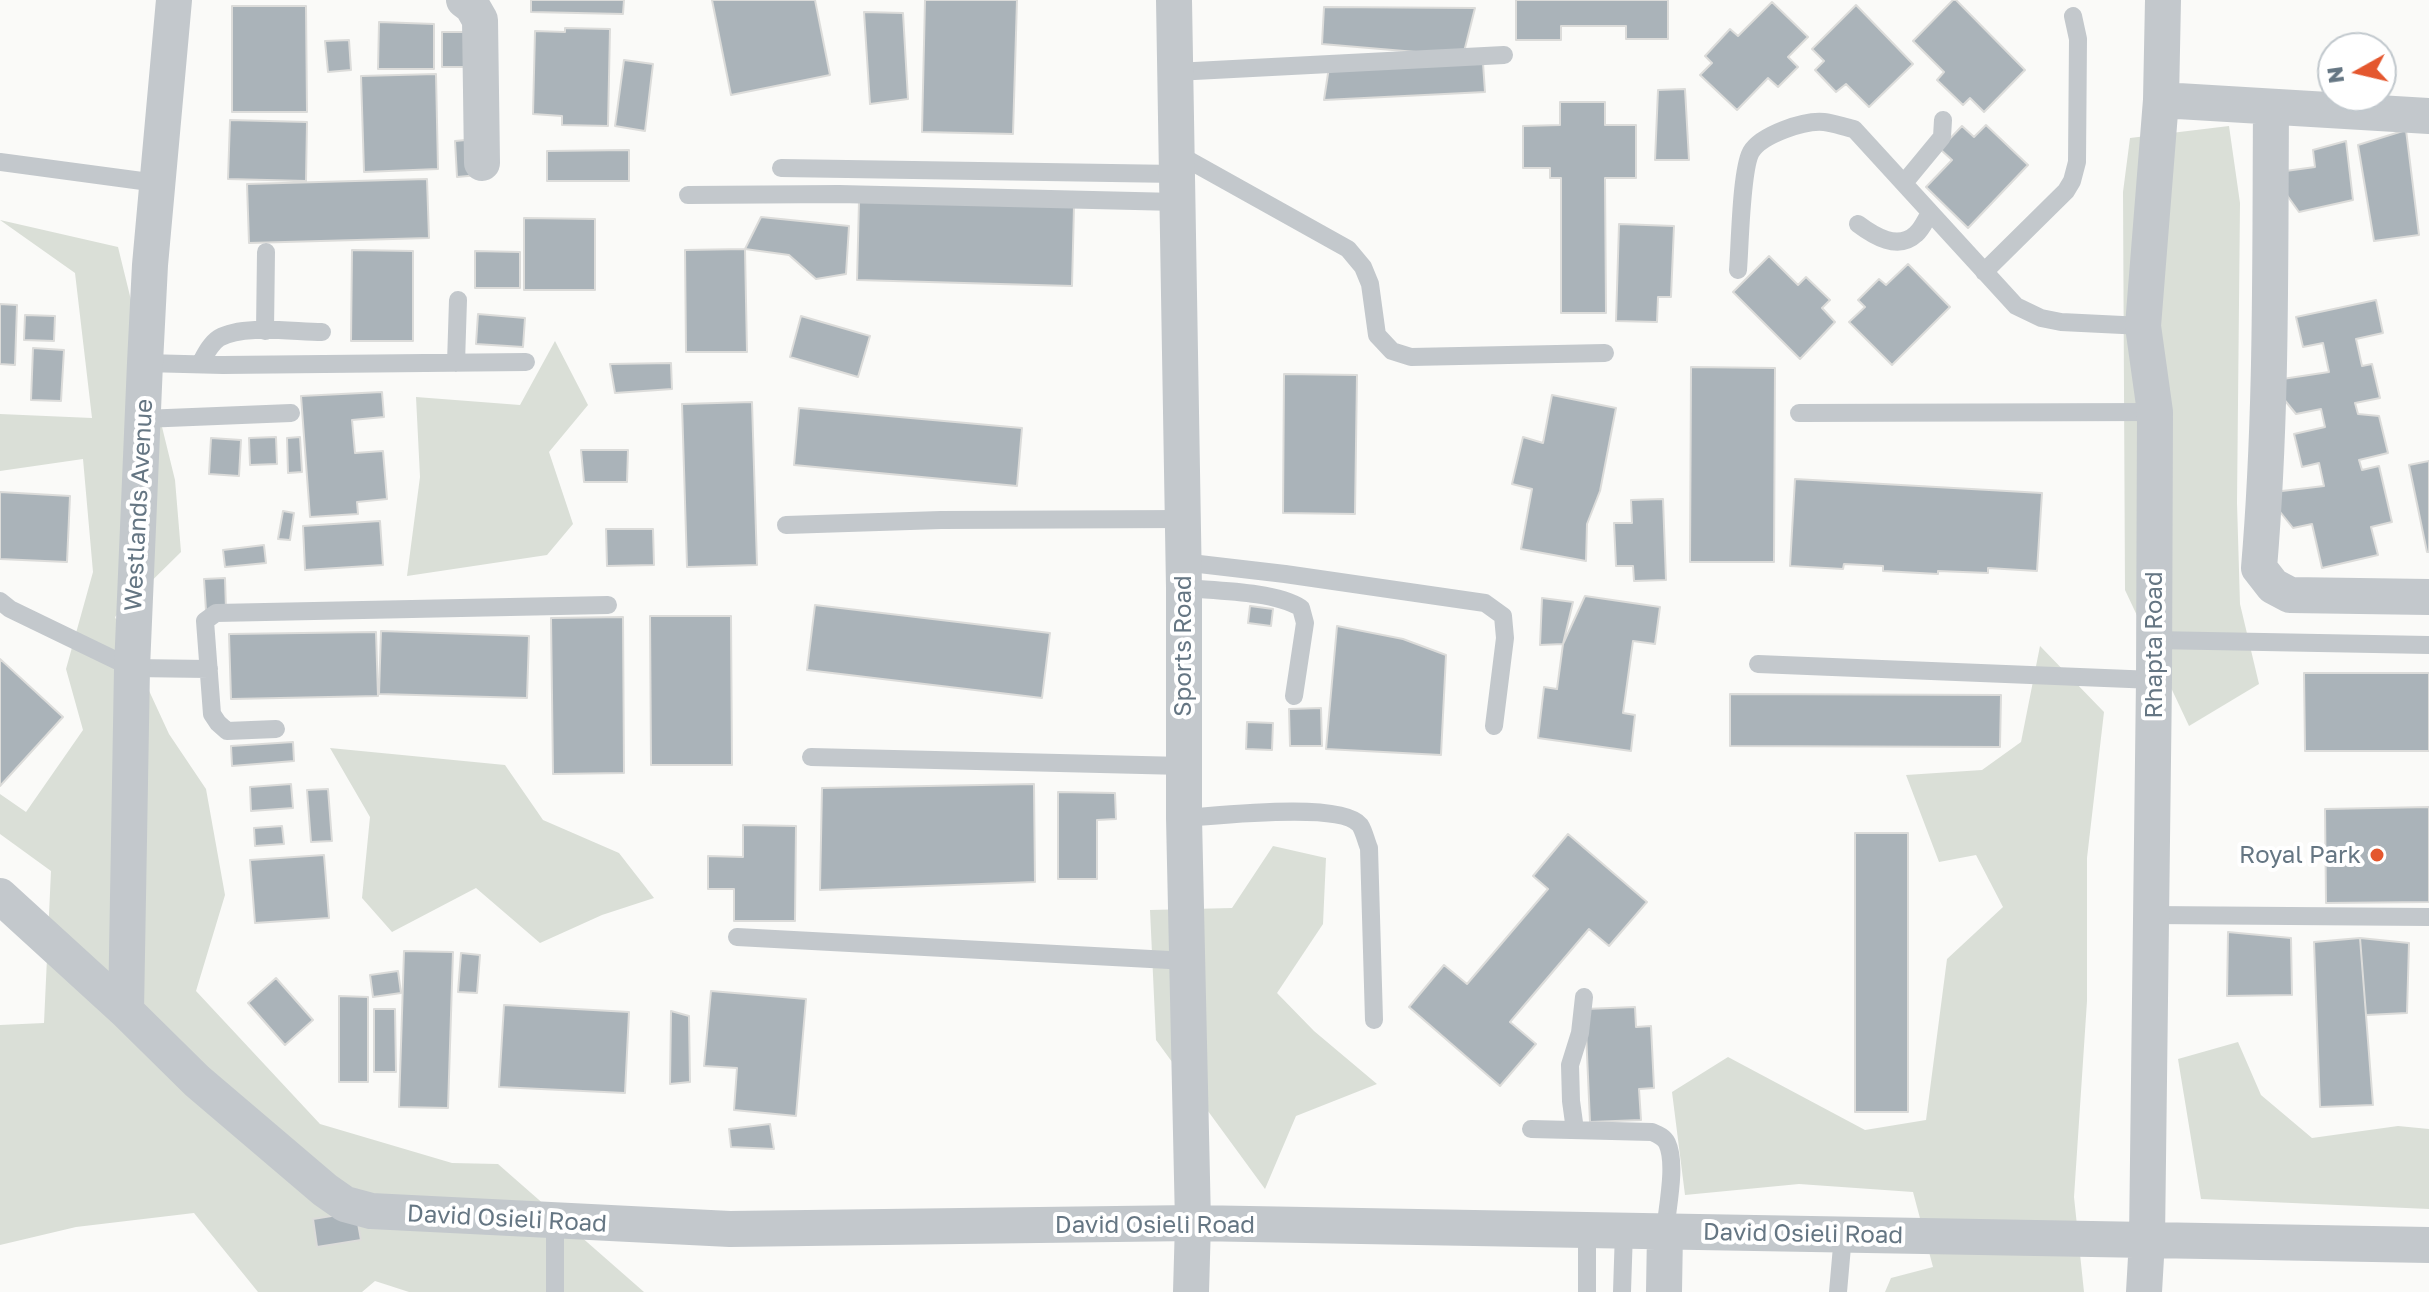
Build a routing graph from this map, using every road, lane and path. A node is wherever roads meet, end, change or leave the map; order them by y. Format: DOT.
graph roads {
  1 [pos="174,0"];
  2 [pos="464,0"];
  3 [pos="1174,0"];
  4 [pos="2163,0"];
  5 [pos="2073,16"];
  6 [pos="1504,55"];
  7 [pos="1175,72"];
  8 [pos="2161,100"];
  9 [pos="2271,107"];
  10 [pos="2429,116"];
  11 [pos="1943,120"];
  12 [pos="0,162"];
  13 [pos="482,163"];
  14 [pos="781,168"];
  15 [pos="1177,176"];
  16 [pos="157,183"];
  17 [pos="1904,183"];
  18 [pos="688,195"];
  19 [pos="1930,213"];
  20 [pos="1858,224"];
  21 [pos="266,252"];
  22 [pos="1738,270"];
  23 [pos="1984,272"];
  24 [pos="458,300"];
  25 [pos="2143,326"];
  26 [pos="265,331"];
  27 [pos="322,332"];
  28 [pos="1605,353"];
  29 [pos="526,362"];
  30 [pos="145,363"];
  31 [pos="456,363"];
  32 [pos="200,364"];
  33 [pos="2155,412"];
  34 [pos="291,413"];
  35 [pos="1799,413"];
  36 [pos="143,419"];
  37 [pos="1183,519"];
  38 [pos="786,525"];
  39 [pos="1183,575"];
  40 [pos="2429,597"];
  41 [pos="0,601"];
  42 [pos="608,605"];
  43 [pos="2153,640"];
  44 [pos="2429,645"];
  45 [pos="1758,664"];
  46 [pos="132,668"];
  47 [pos="209,669"];
  48 [pos="2154,680"];
  49 [pos="1294,696"];
  50 [pos="1494,726"];
  51 [pos="276,729"];
  52 [pos="811,757"];
  53 [pos="1183,766"];
  54 [pos="1184,818"];
  55 [pos="0,896"];
  56 [pos="2151,915"];
  57 [pos="2429,917"];
  58 [pos="737,937"];
  59 [pos="1188,961"];
  60 [pos="1584,997"];
  61 [pos="126,1011"];
  62 [pos="1374,1020"];
  63 [pos="1531,1129"];
  64 [pos="1575,1130"];
  65 [pos="555,1222"];
  66 [pos="1193,1223"];
  67 [pos="1587,1230"];
  68 [pos="1624,1231"];
  69 [pos="1665,1232"];
  70 [pos="1843,1235"];
  71 [pos="2147,1240"];
  72 [pos="2429,1245"];
  73 [pos="555,1292"];
  74 [pos="1191,1292"];
  75 [pos="1587,1292"];
  76 [pos="1622,1292"];
  77 [pos="1664,1292"];
  78 [pos="1838,1292"];
  79 [pos="2144,1292"];
  1 -- 16 [label="street, Westlands Avenue"];
  2 -- 13 [label="street"];
  3 -- 7 [label="street, Sports Road"];
  4 -- 8 [label="street, Rhapta Road"];
  5 -- 23 [label="lane"];
  6 -- 7 [label="lane"];
  7 -- 15 [label="street, Sports Road"];
  8 -- 9 [label="street"];
  8 -- 25 [label="street, Rhapta Road"];
  9 -- 10 [label="street"];
  9 -- 40 [label="street"];
  11 -- 17 [label="lane"];
  12 -- 16 [label="lane"];
  14 -- 15 [label="lane"];
  15 -- 18 [label="lane"];
  15 -- 28 [label="lane"];
  15 -- 37 [label="street, Sports Road"];
  16 -- 30 [label="street, Westlands Avenue"];
  17 -- 19 [label="lane"];
  17 -- 22 [label="lane"];
  19 -- 20 [label="lane"];
  19 -- 23 [label="lane"];
  21 -- 26 [label="lane"];
  23 -- 25 [label="lane"];
  24 -- 31 [label="lane"];
  25 -- 33 [label="street, Rhapta Road"];
  26 -- 27 [label="lane"];
  26 -- 32 [label="lane"];
  29 -- 31 [label="lane"];
  30 -- 32 [label="lane"];
  30 -- 36 [label="street, Westlands Avenue"];
  31 -- 32 [label="lane"];
  33 -- 35 [label="lane"];
  33 -- 43 [label="street, Rhapta Road"];
  34 -- 36 [label="lane"];
  36 -- 46 [label="street, Westlands Avenue"];
  37 -- 38 [label="lane"];
  37 -- 39 [label="street, Sports Road"];
  39 -- 49 [label="lane"];
  39 -- 50 [label="lane"];
  39 -- 53 [label="street, Sports Road"];
  41 -- 46 [label="lane"];
  42 -- 47 [label="lane"];
  43 -- 44 [label="lane"];
  43 -- 48 [label="street, Rhapta Road"];
  45 -- 48 [label="lane"];
  46 -- 47 [label="lane"];
  46 -- 61 [label="street, Westlands Avenue"];
  47 -- 51 [label="lane"];
  48 -- 56 [label="street, Rhapta Road"];
  52 -- 53 [label="lane"];
  53 -- 54 [label="street, Sports Road"];
  54 -- 59 [label="street, Sports Road"];
  54 -- 62 [label="lane"];
  55 -- 61 [label="street, David Osieli Road"];
  56 -- 57 [label="lane"];
  56 -- 71 [label="street, Rhapta Road"];
  58 -- 59 [label="lane"];
  59 -- 66 [label="street, Sports Road"];
  60 -- 64 [label="lane"];
  61 -- 65 [label="street, David Osieli Road"];
  63 -- 64 [label="lane"];
  64 -- 69 [label="lane"];
  65 -- 66 [label="street, David Osieli Road"];
  65 -- 73 [label="lane"];
  66 -- 67 [label="street, David Osieli Road"];
  66 -- 74 [label="street, Sports Road"];
  67 -- 68 [label="street, David Osieli Road"];
  67 -- 75 [label="lane"];
  68 -- 69 [label="street, David Osieli Road"];
  68 -- 76 [label="lane"];
  69 -- 70 [label="street, David Osieli Road"];
  69 -- 77 [label="street"];
  70 -- 71 [label="street, David Osieli Road"];
  70 -- 78 [label="lane"];
  71 -- 72 [label="street, David Osieli Road"];
  71 -- 79 [label="street, Rhapta Road"];
}
